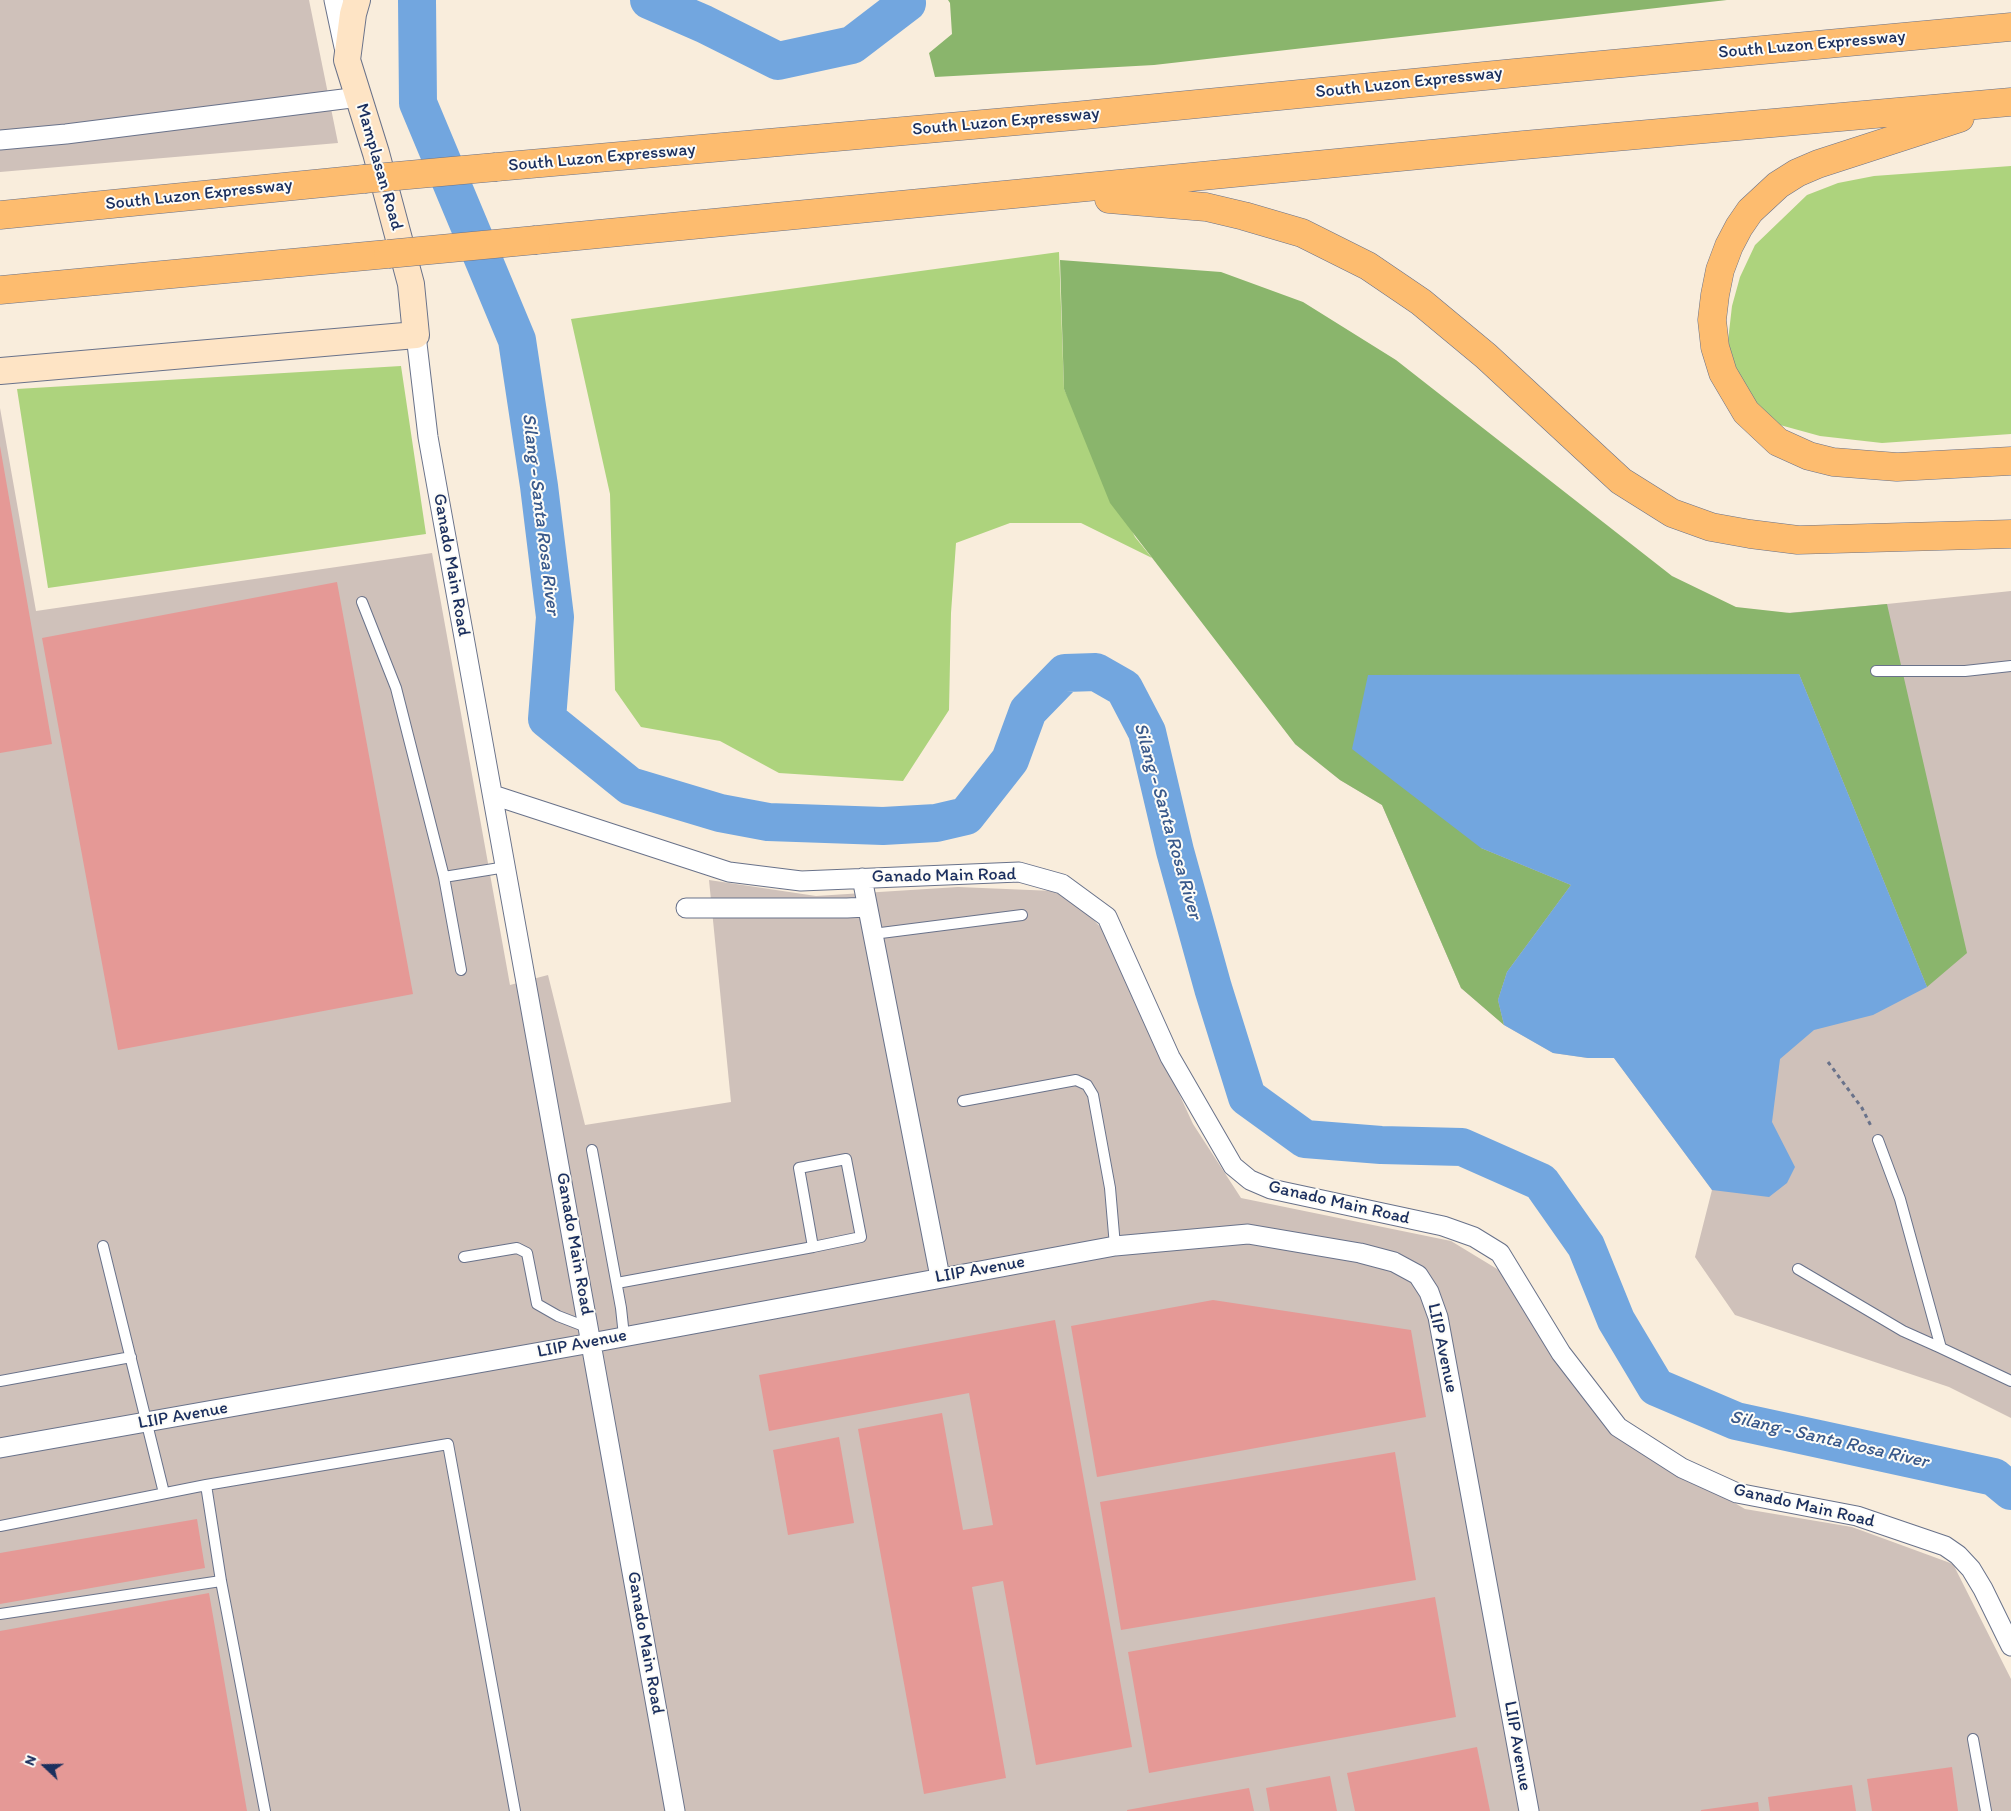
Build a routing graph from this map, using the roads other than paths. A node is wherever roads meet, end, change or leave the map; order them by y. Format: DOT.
graph roads {
  1 [pos="334,0"];
  2 [pos="357,0"];
  3 [pos="2011,27"];
  4 [pos="347,60"];
  5 [pos="359,97"];
  6 [pos="2010,102"];
  7 [pos="0,140"];
  8 [pos="1040,193"];
  9 [pos="0,215"];
  10 [pos="0,290"];
  11 [pos="416,335"];
  12 [pos="0,370"];
  13 [pos="2011,461"];
  14 [pos="2011,534"];
  15 [pos="362,602"];
  16 [pos="2011,666"];
  17 [pos="1876,671"];
  18 [pos="493,795"];
  19 [pos="506,867"];
  20 [pos="444,877"];
  21 [pos="862,878"];
  22 [pos="867,907"];
  23 [pos="686,908"];
  24 [pos="1022,914"];
  25 [pos="873,934"];
  26 [pos="461,970"];
  27 [pos="963,1101"];
  28 [pos="1878,1140"];
  29 [pos="592,1150"];
  30 [pos="103,1246"];
  31 [pos="1115,1246"];
  32 [pos="813,1247"];
  33 [pos="464,1257"];
  34 [pos="1798,1269"];
  35 [pos="940,1277"];
  36 [pos="616,1283"];
  37 [pos="590,1335"];
  38 [pos="624,1336"];
  39 [pos="1941,1348"];
  40 [pos="131,1357"];
  41 [pos="0,1381"];
  42 [pos="2011,1381"];
  43 [pos="147,1422"];
  44 [pos="0,1448"];
  45 [pos="206,1485"];
  46 [pos="164,1493"];
  47 [pos="0,1526"];
  48 [pos="222,1581"];
  49 [pos="0,1614"];
  50 [pos="2011,1646"];
  51 [pos="1973,1739"];
  52 [pos="265,1811"];
  53 [pos="515,1811"];
  54 [pos="675,1811"];
  55 [pos="1529,1811"];
  56 [pos="1986,1811"];
  1 -- 4 [label="street"];
  2 -- 4 [label="street, Mamplasan Road"];
  3 -- 9 [label="highway, South Luzon Expressway, bridge"];
  4 -- 5 [label="street, Mamplasan Road"];
  5 -- 7 [label="street"];
  5 -- 11 [label="street, Mamplasan Road"];
  6 -- 8 [label="highway"];
  6 -- 13 [label="highway"];
  8 -- 10 [label="highway, bridge"];
  8 -- 14 [label="highway"];
  11 -- 12 [label="street"];
  11 -- 18 [label="street, Ganado Main Road"];
  15 -- 20 [label="lane"];
  16 -- 17 [label="lane"];
  18 -- 19 [label="street, Ganado Main Road"];
  18 -- 21 [label="street, Ganado Main Road"];
  19 -- 20 [label="lane"];
  19 -- 37 [label="street, Ganado Main Road"];
  20 -- 26 [label="lane"];
  21 -- 22 [label="street"];
  21 -- 50 [label="street, Ganado Main Road"];
  22 -- 23 [label="street"];
  22 -- 25 [label="street"];
  24 -- 25 [label="lane"];
  25 -- 35 [label="street"];
  27 -- 31 [label="lane"];
  28 -- 39 [label="lane"];
  29 -- 36 [label="lane"];
  30 -- 40 [label="lane"];
  31 -- 35 [label="street, LIIP Avenue"];
  31 -- 55 [label="street, LIIP Avenue"];
  32 -- 32 [label="lane"];
  32 -- 36 [label="lane"];
  33 -- 37 [label="lane"];
  34 -- 39 [label="lane"];
  35 -- 38 [label="street, LIIP Avenue"];
  36 -- 38 [label="lane"];
  37 -- 38 [label="street, LIIP Avenue"];
  37 -- 43 [label="street, LIIP Avenue"];
  37 -- 54 [label="street, Ganado Main Road"];
  39 -- 42 [label="lane"];
  40 -- 41 [label="lane"];
  40 -- 43 [label="lane"];
  43 -- 44 [label="street, LIIP Avenue"];
  43 -- 46 [label="lane"];
  45 -- 46 [label="lane"];
  45 -- 48 [label="lane"];
  45 -- 53 [label="lane"];
  46 -- 47 [label="lane"];
  48 -- 49 [label="lane"];
  48 -- 52 [label="lane"];
  51 -- 56 [label="lane"];
}
